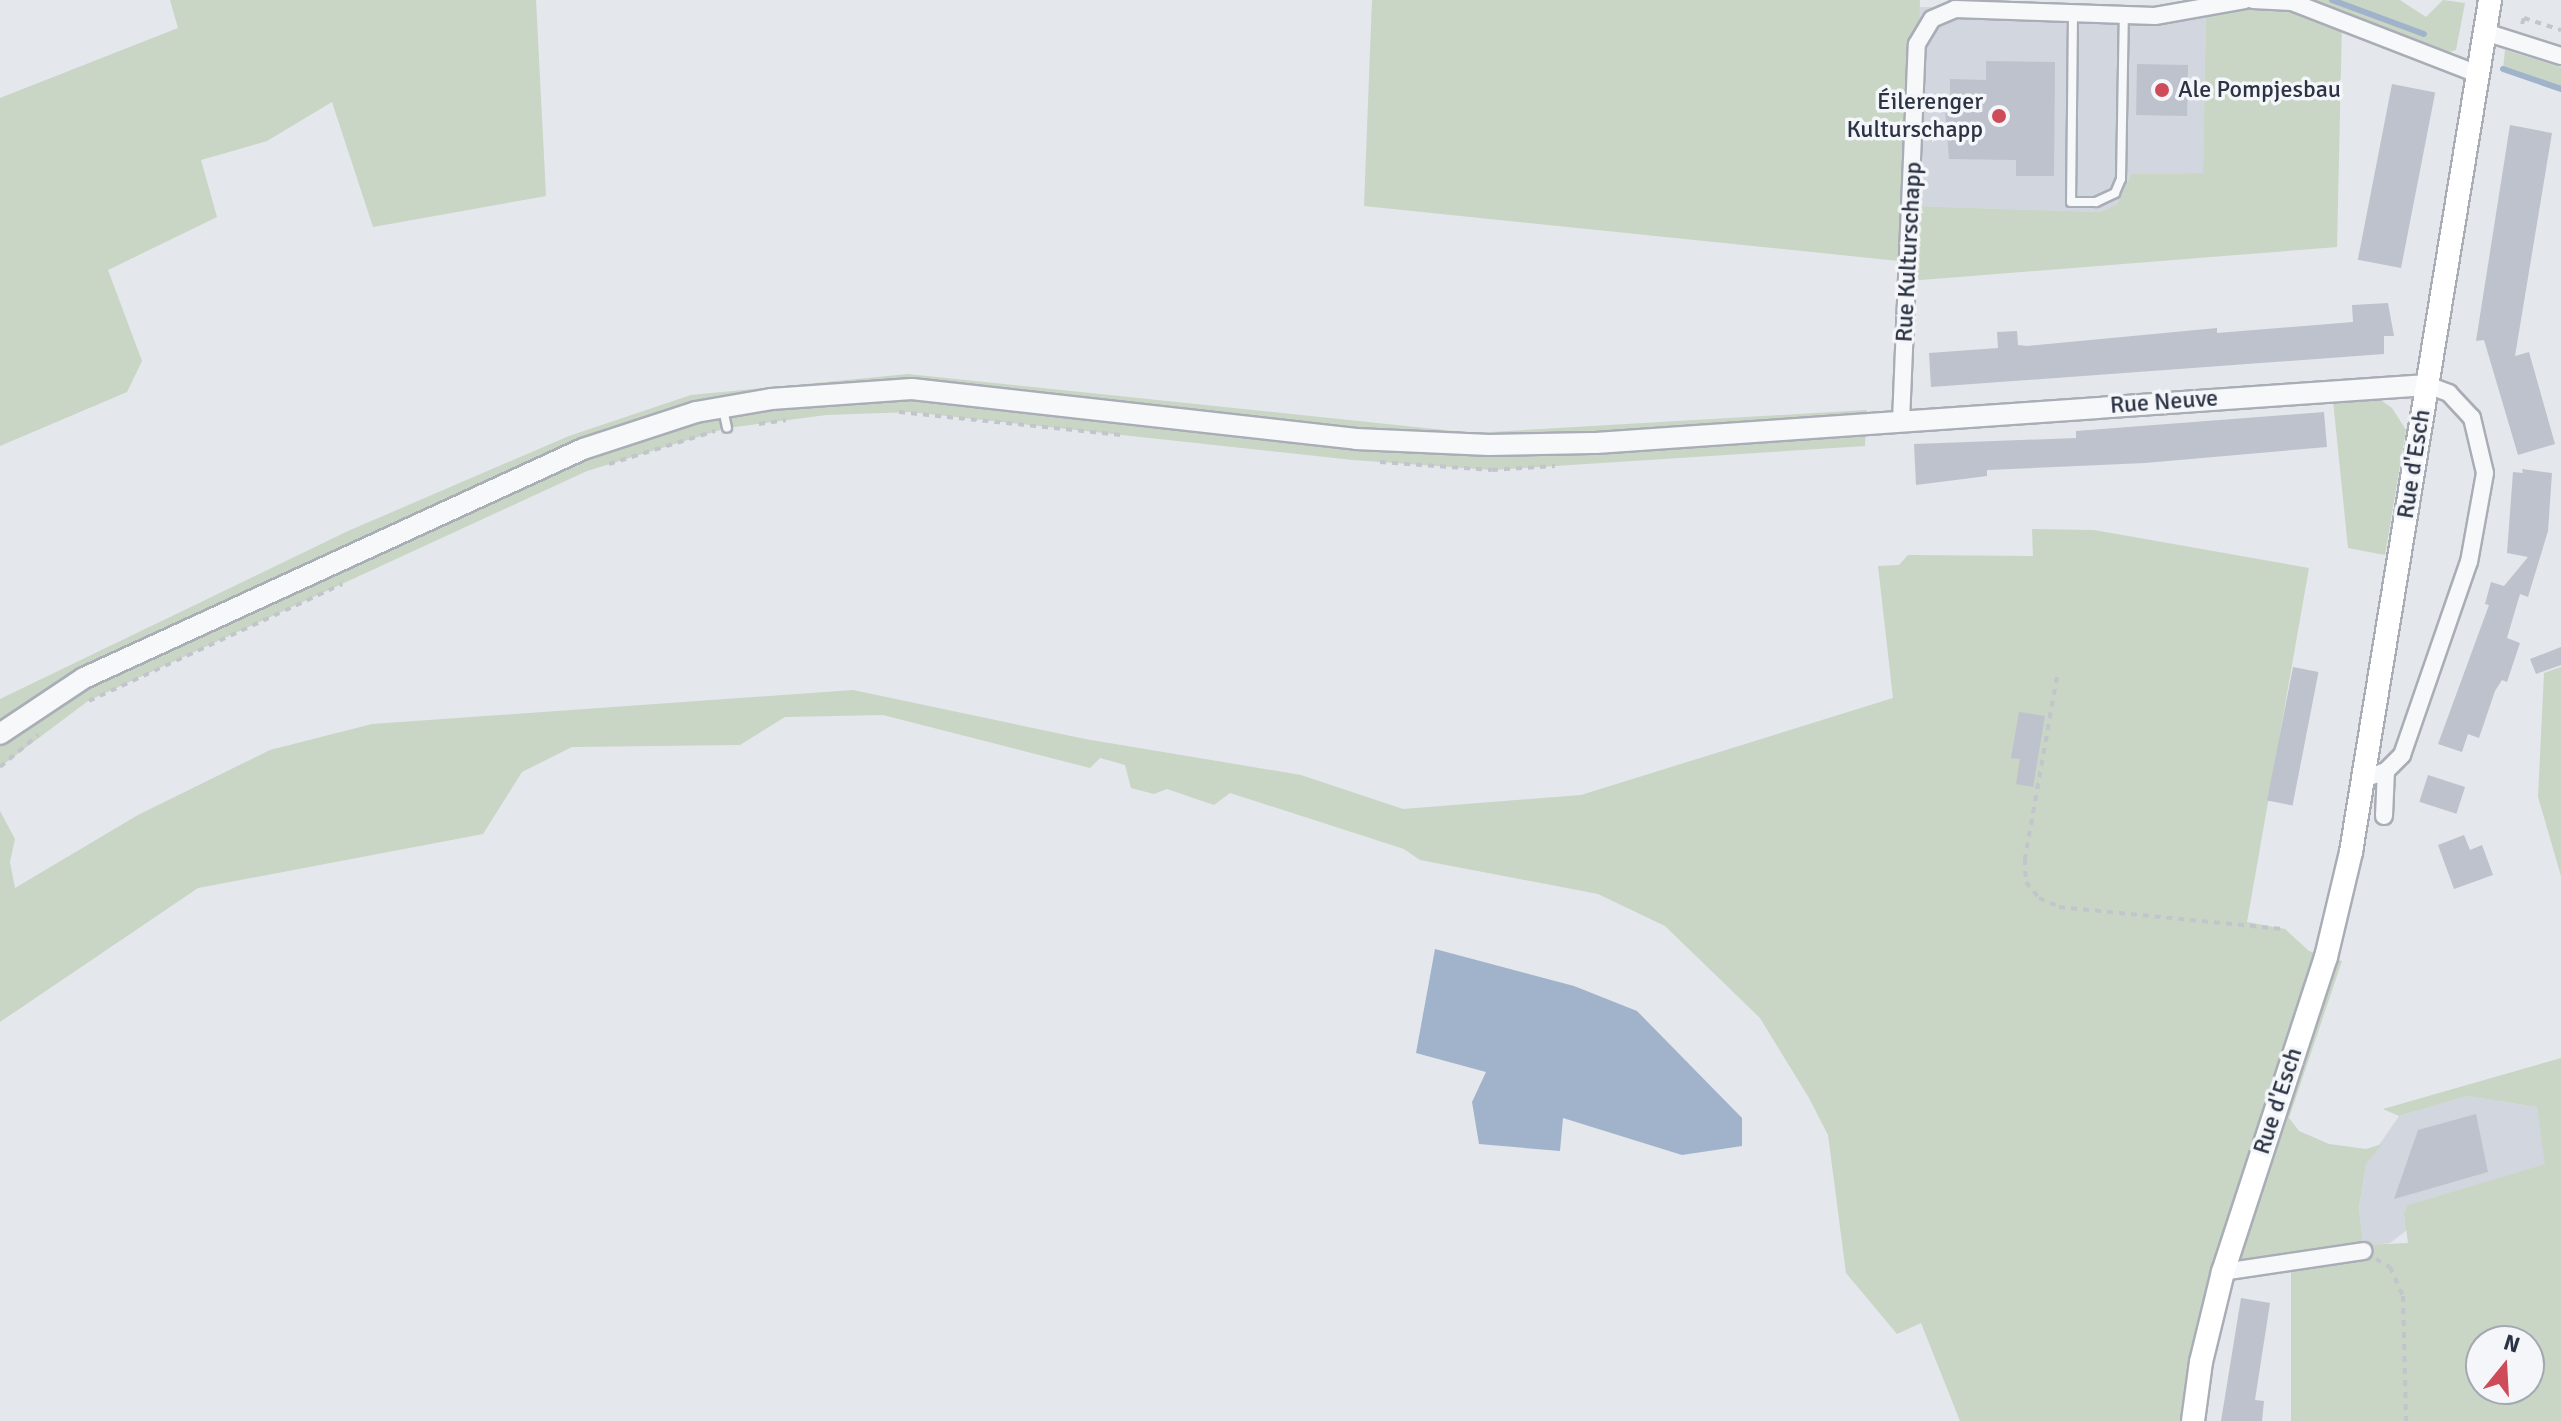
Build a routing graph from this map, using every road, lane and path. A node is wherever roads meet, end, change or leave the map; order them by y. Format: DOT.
graph roads {
  1 [pos="2245,0"];
  2 [pos="2253,0"];
  3 [pos="2490,0"];
  4 [pos="2073,14"];
  5 [pos="2124,15"];
  6 [pos="2485,32"];
  7 [pos="2561,56"];
  8 [pos="2478,74"];
  9 [pos="2427,385"];
  10 [pos="896,412"];
  11 [pos="725,418"];
  12 [pos="798,419"];
  13 [pos="1901,421"];
  14 [pos="1132,436"];
  15 [pos="1369,462"];
  16 [pos="1570,465"];
  17 [pos="601,466"];
  18 [pos="345,583"];
  19 [pos="2057,677"];
  20 [pos="75,710"];
  21 [pos="48,726"];
  22 [pos="0,734"];
  23 [pos="0,767"];
  24 [pos="2386,771"];
  25 [pos="2361,780"];
  26 [pos="2384,816"];
  27 [pos="2285,929"];
  28 [pos="2363,1251"];
  29 [pos="2223,1272"];
  30 [pos="2193,1421"];
  31 [pos="2406,1421"];
  1 -- 5 [label="street, Rue Kulturschapp"];
  2 -- 8 [label="street"];
  3 -- 6 [label="main road, Rue d'Esch"];
  4 -- 5 [label="street, Rue Kulturschapp"];
  4 -- 5 [label="lane"];
  4 -- 13 [label="street, Rue Kulturschapp"];
  6 -- 7 [label="street"];
  6 -- 8 [label="main road, Rue d'Esch"];
  8 -- 9 [label="main road, Rue d'Esch"];
  9 -- 13 [label="street, Rue Neuve"];
  9 -- 24 [label="street, Rue d'Esch"];
  9 -- 25 [label="main road, Rue d'Esch"];
  10 -- 14 [label="path"];
  11 -- 12 [label="path"];
  11 -- 13 [label="street, Rue Neuve"];
  11 -- 17 [label="path"];
  11 -- 22 [label="street, Rue Neuve"];
  15 -- 16 [label="path"];
  18 -- 20 [label="path"];
  19 -- 27 [label="path"];
  21 -- 23 [label="path"];
  24 -- 25 [label="street"];
  24 -- 26 [label="street"];
  25 -- 29 [label="main road, Rue d'Esch"];
  28 -- 29 [label="street"];
  28 -- 31 [label="path"];
  29 -- 30 [label="main road, Rue d'Esch"];
}
